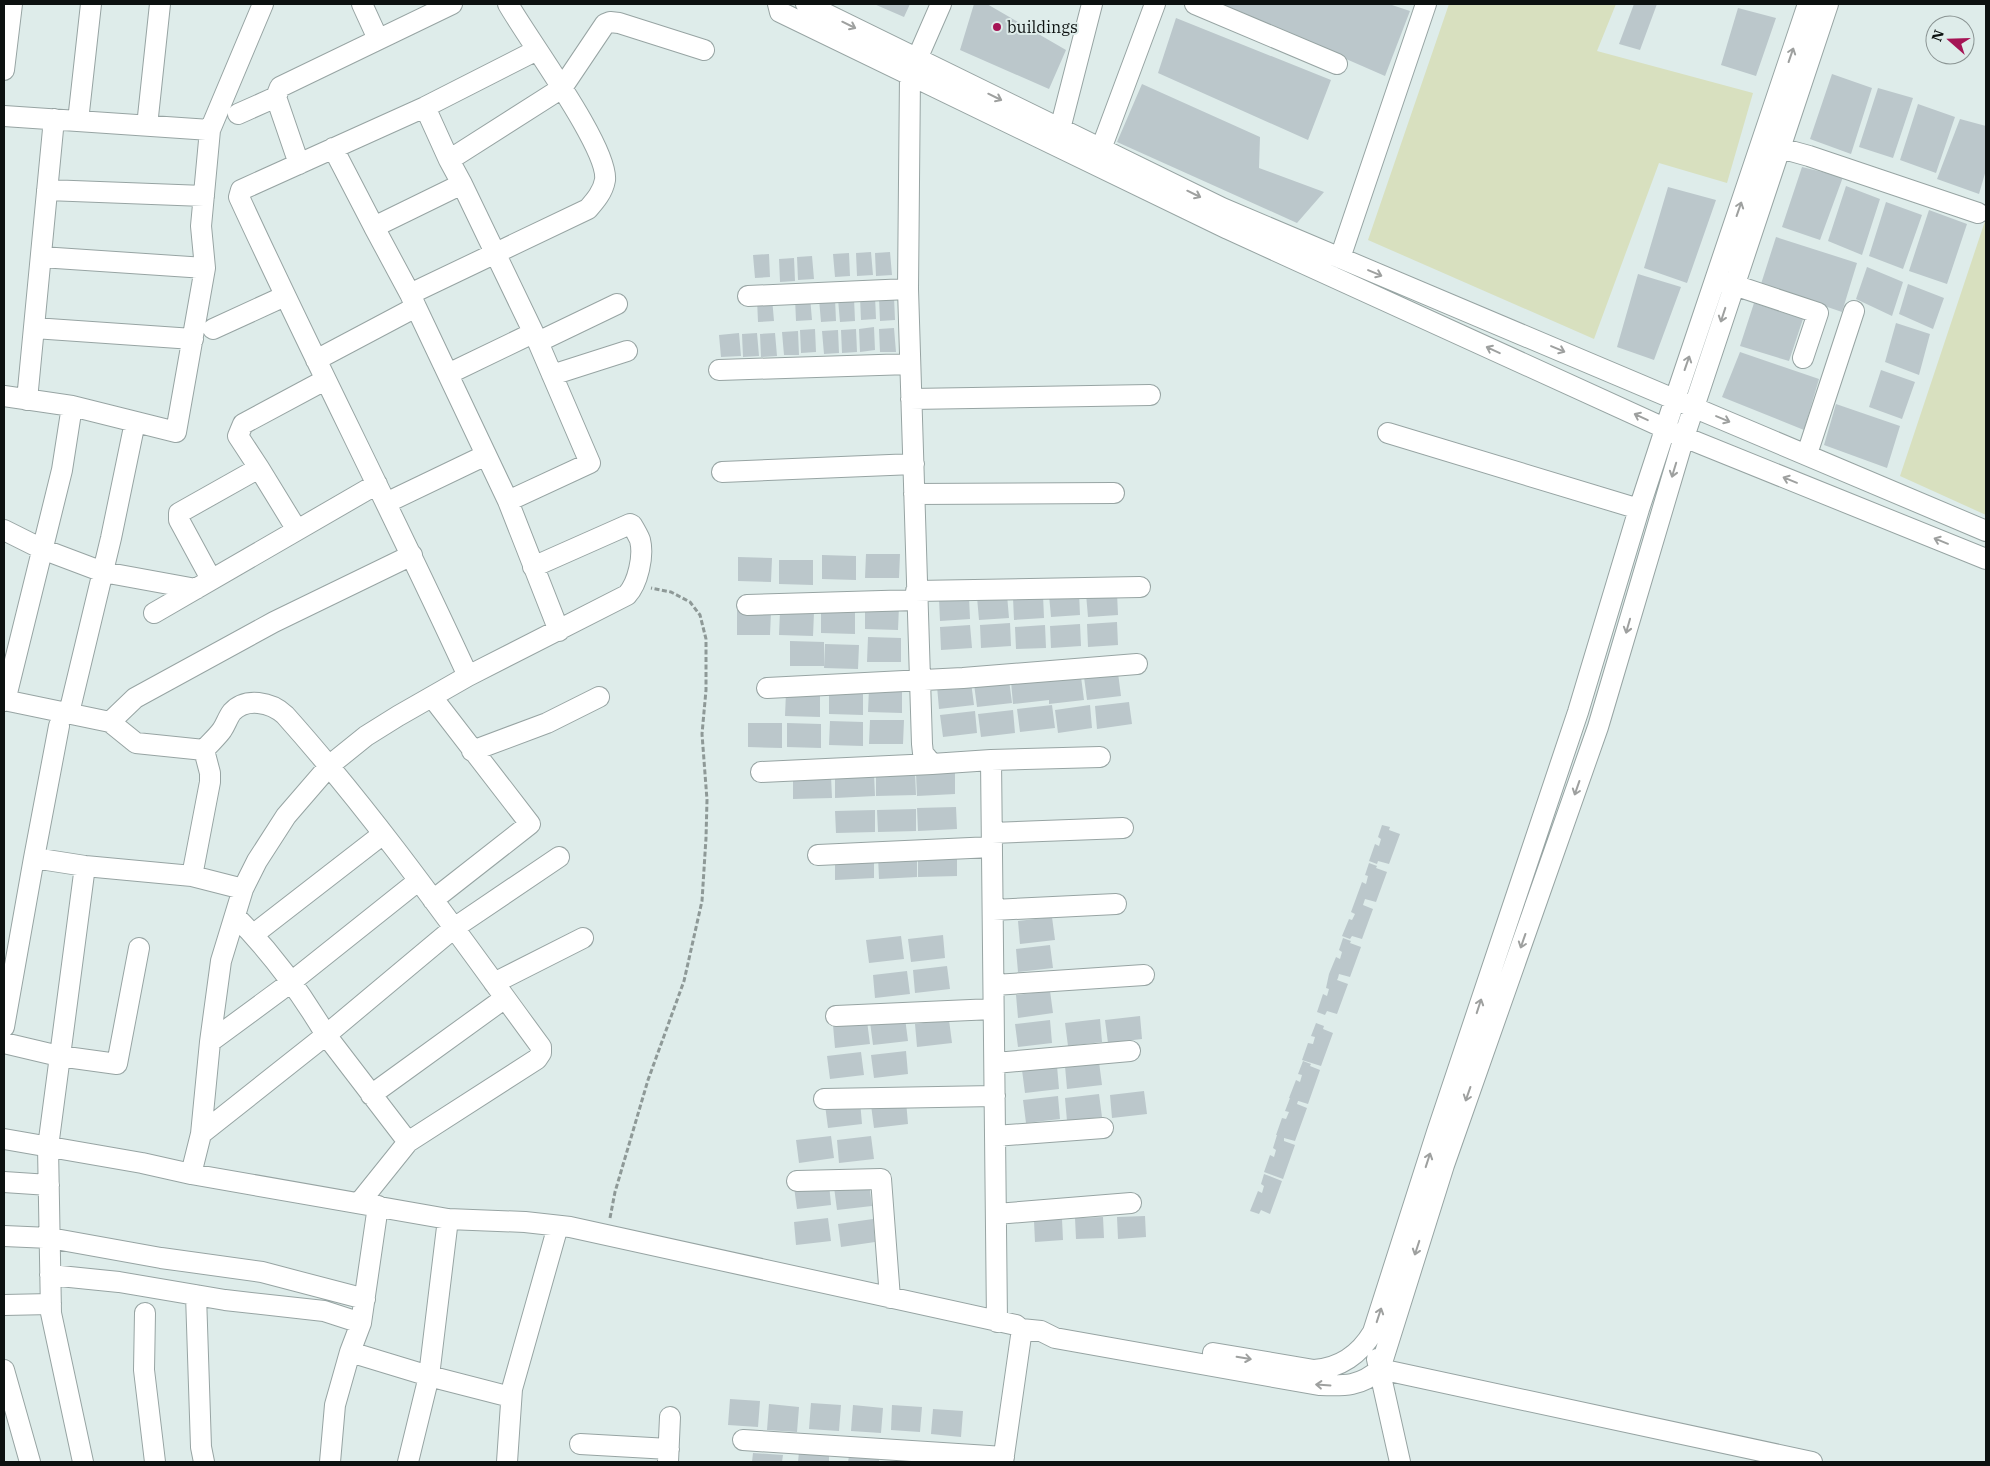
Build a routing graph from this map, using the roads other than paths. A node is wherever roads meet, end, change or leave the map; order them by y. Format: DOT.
graph roads {
  1 [pos="12,4"];
  2 [pos="90,4"];
  3 [pos="160,4"];
  4 [pos="263,4"];
  5 [pos="362,4"];
  6 [pos="452,4"];
  7 [pos="508,4"];
  8 [pos="778,4"];
  9 [pos="806,4"];
  10 [pos="941,4"];
  11 [pos="1092,4"];
  12 [pos="1155,4"];
  13 [pos="1195,4"];
  14 [pos="1426,4"];
  15 [pos="1808,4"];
  16 [pos="1828,4"];
  17 [pos="378,40"];
  18 [pos="537,50"];
  19 [pos="704,50"];
  20 [pos="1337,64"];
  21 [pos="913,67"];
  22 [pos="4,70"];
  23 [pos="562,88"];
  24 [pos="276,97"];
  25 [pos="425,106"];
  26 [pos="238,114"];
  27 [pos="4,116"];
  28 [pos="1780,117"];
  29 [pos="54,119"];
  30 [pos="78,121"];
  31 [pos="148,126"];
  32 [pos="1060,129"];
  33 [pos="210,130"];
  34 [pos="333,148"];
  35 [pos="1780,148"];
  36 [pos="1101,149"];
  37 [pos="449,160"];
  38 [pos="299,164"];
  39 [pos="462,184"];
  40 [pos="1164,189"];
  41 [pos="47,190"];
  42 [pos="204,196"];
  43 [pos="1978,213"];
  44 [pos="374,227"];
  45 [pos="496,253"];
  46 [pos="41,257"];
  47 [pos="1340,258"];
  48 [pos="205,268"];
  49 [pos="1724,282"];
  50 [pos="908,289"];
  51 [pos="285,296"];
  52 [pos="748,296"];
  53 [pos="413,300"];
  54 [pos="617,304"];
  55 [pos="1854,311"];
  56 [pos="34,328"];
  57 [pos="213,329"];
  58 [pos="535,338"];
  59 [pos="193,339"];
  60 [pos="628,350"];
  61 [pos="1803,358"];
  62 [pos="316,360"];
  63 [pos="910,364"];
  64 [pos="719,370"];
  65 [pos="448,374"];
  66 [pos="552,375"];
  67 [pos="325,380"];
  68 [pos="1150,394"];
  69 [pos="912,399"];
  70 [pos="1675,399"];
  71 [pos="10,402"];
  72 [pos="72,406"];
  73 [pos="1694,407"];
  74 [pos="135,422"];
  75 [pos="1388,433"];
  76 [pos="1675,433"];
  77 [pos="1807,454"];
  78 [pos="486,455"];
  79 [pos="914,464"];
  80 [pos="259,468"];
  81 [pos="722,472"];
  82 [pos="377,484"];
  83 [pos="1114,493"];
  84 [pos="914,494"];
  85 [pos="508,501"];
  86 [pos="386,503"];
  87 [pos="1639,509"];
  88 [pos="4,530"];
  89 [pos="297,530"];
  90 [pos="1986,531"];
  91 [pos="42,549"];
  92 [pos="412,555"];
  93 [pos="1986,559"];
  94 [pos="533,567"];
  95 [pos="103,572"];
  96 [pos="203,584"];
  97 [pos="1140,587"];
  98 [pos="916,596"];
  99 [pos="747,605"];
  100 [pos="154,613"];
  101 [pos="559,631"];
  102 [pos="1138,664"];
  103 [pos="468,676"];
  104 [pos="919,680"];
  105 [pos="767,688"];
  106 [pos="432,697"];
  107 [pos="599,697"];
  108 [pos="5,701"];
  109 [pos="1578,712"];
  110 [pos="1600,719"];
  111 [pos="64,720"];
  112 [pos="110,722"];
  113 [pos="204,750"];
  114 [pos="472,751"];
  115 [pos="1100,756"];
  116 [pos="1561,758"];
  117 [pos="991,760"];
  118 [pos="932,764"];
  119 [pos="1585,765"];
  120 [pos="330,766"];
  121 [pos="761,772"];
  122 [pos="1123,828"];
  123 [pos="383,834"];
  124 [pos="992,840"];
  125 [pos="818,855"];
  126 [pos="559,857"];
  127 [pos="34,858"];
  128 [pos="85,866"];
  129 [pos="192,876"];
  130 [pos="418,881"];
  131 [pos="243,889"];
  132 [pos="433,900"];
  133 [pos="1116,904"];
  134 [pos="993,910"];
  135 [pos="235,916"];
  136 [pos="454,928"];
  137 [pos="254,934"];
  138 [pos="583,938"];
  139 [pos="139,948"];
  140 [pos="1144,975"];
  141 [pos="290,982"];
  142 [pos="994,985"];
  143 [pos="500,990"];
  144 [pos="994,1009"];
  145 [pos="836,1016"];
  146 [pos="4,1027"];
  147 [pos="326,1035"];
  148 [pos="210,1042"];
  149 [pos="4,1043"];
  150 [pos="1130,1051"];
  151 [pos="59,1056"];
  152 [pos="995,1063"];
  153 [pos="371,1095"];
  154 [pos="995,1096"];
  155 [pos="824,1099"];
  156 [pos="1103,1128"];
  157 [pos="201,1134"];
  158 [pos="995,1136"];
  159 [pos="4,1139"];
  160 [pos="408,1142"];
  161 [pos="48,1147"];
  162 [pos="191,1174"];
  163 [pos="797,1181"];
  164 [pos="4,1182"];
  165 [pos="49,1185"];
  166 [pos="359,1203"];
  167 [pos="1131,1203"];
  168 [pos="378,1206"];
  169 [pos="996,1214"];
  170 [pos="448,1219"];
  171 [pos="571,1228"];
  172 [pos="4,1236"];
  173 [pos="50,1238"];
  174 [pos="50,1275"];
  175 [pos="196,1295"];
  176 [pos="890,1298"];
  177 [pos="365,1299"];
  178 [pos="51,1304"];
  179 [pos="4,1305"];
  180 [pos="145,1313"];
  181 [pos="997,1322"];
  182 [pos="362,1323"];
  183 [pos="1031,1330"];
  184 [pos="1370,1338"];
  185 [pos="350,1352"];
  186 [pos="1380,1369"];
  187 [pos="4,1370"];
  188 [pos="428,1376"];
  189 [pos="511,1397"];
  190 [pos="670,1416"];
  191 [pos="743,1440"];
  192 [pos="580,1444"];
  193 [pos="668,1455"];
  194 [pos="1004,1460"];
  195 [pos="30,1462"];
  196 [pos="83,1462"];
  197 [pos="155,1462"];
  198 [pos="204,1462"];
  199 [pos="330,1462"];
  200 [pos="408,1462"];
  201 [pos="507,1462"];
  202 [pos="1400,1462"];
  203 [pos="1812,1462"];
  1 -- 22 [label="street"];
  2 -- 30 [label="street"];
  3 -- 31 [label="street"];
  4 -- 33 [label="street"];
  5 -- 17 [label="street"];
  6 -- 17 [label="street"];
  7 -- 18 [label="street"];
  8 -- 21 [label="street"];
  9 -- 21 [label="street, one-way"];
  10 -- 21 [label="street"];
  11 -- 32 [label="street"];
  12 -- 36 [label="street"];
  13 -- 20 [label="street"];
  14 -- 47 [label="street"];
  28 -- 15 [label="street, one-way"];
  16 -- 28 [label="street"];
  17 -- 24 [label="street"];
  18 -- 23 [label="street"];
  18 -- 25 [label="street"];
  19 -- 23 [label="street"];
  21 -- 32 [label="street, one-way"];
  21 -- 40 [label="street"];
  21 -- 50 [label="street"];
  23 -- 37 [label="street"];
  23 -- 45 [label="street"];
  24 -- 26 [label="street"];
  24 -- 38 [label="street"];
  25 -- 34 [label="street"];
  25 -- 37 [label="street"];
  27 -- 29 [label="street"];
  28 -- 35 [label="street"];
  49 -- 28 [label="street, one-way"];
  29 -- 30 [label="street"];
  29 -- 41 [label="street"];
  30 -- 31 [label="street"];
  31 -- 33 [label="street"];
  32 -- 36 [label="street"];
  33 -- 42 [label="street"];
  34 -- 38 [label="street"];
  34 -- 44 [label="street"];
  35 -- 43 [label="street"];
  35 -- 49 [label="street"];
  36 -- 40 [label="street"];
  37 -- 39 [label="street"];
  38 -- 51 [label="street"];
  39 -- 44 [label="street"];
  39 -- 45 [label="street"];
  40 -- 47 [label="street, one-way"];
  76 -- 40 [label="street, one-way"];
  41 -- 42 [label="street"];
  41 -- 46 [label="street"];
  42 -- 48 [label="street"];
  44 -- 53 [label="street"];
  45 -- 53 [label="street"];
  45 -- 58 [label="street"];
  46 -- 48 [label="street"];
  46 -- 56 [label="street"];
  47 -- 70 [label="street, one-way"];
  48 -- 59 [label="street"];
  49 -- 61 [label="street"];
  70 -- 49 [label="street, one-way"];
  49 -- 73 [label="street, one-way"];
  50 -- 52 [label="street"];
  50 -- 63 [label="street"];
  51 -- 57 [label="street"];
  51 -- 62 [label="street"];
  53 -- 62 [label="street"];
  53 -- 65 [label="street"];
  54 -- 58 [label="street"];
  55 -- 77 [label="street"];
  56 -- 59 [label="street"];
  56 -- 71 [label="street"];
  58 -- 65 [label="street"];
  58 -- 66 [label="street"];
  59 -- 74 [label="street"];
  60 -- 66 [label="street"];
  62 -- 67 [label="street"];
  63 -- 64 [label="street"];
  63 -- 69 [label="street"];
  65 -- 78 [label="street"];
  66 -- 85 [label="street"];
  67 -- 80 [label="street"];
  67 -- 82 [label="street"];
  68 -- 69 [label="street"];
  69 -- 79 [label="street"];
  70 -- 73 [label="street"];
  70 -- 76 [label="street"];
  71 -- 72 [label="street"];
  72 -- 74 [label="street"];
  72 -- 91 [label="street"];
  73 -- 76 [label="street"];
  73 -- 77 [label="street, one-way"];
  74 -- 95 [label="street"];
  75 -- 87 [label="street"];
  76 -- 87 [label="street"];
  93 -- 76 [label="street, one-way"];
  76 -- 110 [label="street, one-way"];
  77 -- 90 [label="street"];
  78 -- 85 [label="street"];
  78 -- 86 [label="street"];
  79 -- 81 [label="street"];
  79 -- 84 [label="street"];
  80 -- 89 [label="street"];
  80 -- 96 [label="street"];
  82 -- 86 [label="street"];
  82 -- 89 [label="street"];
  83 -- 84 [label="street"];
  84 -- 98 [label="street"];
  85 -- 94 [label="street"];
  86 -- 92 [label="street"];
  87 -- 109 [label="street"];
  88 -- 91 [label="street"];
  89 -- 96 [label="street"];
  91 -- 95 [label="street"];
  91 -- 108 [label="street"];
  92 -- 103 [label="street"];
  92 -- 112 [label="street"];
  94 -- 101 [label="street"];
  94 -- 101 [label="street"];
  95 -- 96 [label="street"];
  95 -- 111 [label="street"];
  96 -- 100 [label="street"];
  97 -- 98 [label="street"];
  98 -- 99 [label="street"];
  98 -- 104 [label="street"];
  101 -- 103 [label="street"];
  102 -- 104 [label="street"];
  103 -- 106 [label="street"];
  104 -- 105 [label="street"];
  104 -- 118 [label="street"];
  106 -- 114 [label="street"];
  106 -- 120 [label="street"];
  107 -- 114 [label="street"];
  108 -- 111 [label="street"];
  109 -- 110 [label="street"];
  109 -- 116 [label="street"];
  110 -- 119 [label="street"];
  111 -- 112 [label="street"];
  111 -- 127 [label="street"];
  112 -- 113 [label="street"];
  113 -- 120 [label="street"];
  113 -- 129 [label="street"];
  114 -- 132 [label="street"];
  115 -- 117 [label="street"];
  116 -- 119 [label="street"];
  184 -- 116 [label="street, one-way"];
  117 -- 118 [label="street"];
  117 -- 124 [label="street"];
  118 -- 121 [label="street"];
  119 -- 186 [label="street, one-way"];
  120 -- 123 [label="street"];
  120 -- 131 [label="street"];
  122 -- 124 [label="street"];
  123 -- 130 [label="street"];
  123 -- 137 [label="street"];
  124 -- 125 [label="street"];
  124 -- 134 [label="street"];
  126 -- 136 [label="street"];
  127 -- 128 [label="street"];
  127 -- 146 [label="street"];
  128 -- 129 [label="street"];
  128 -- 151 [label="street"];
  129 -- 131 [label="street"];
  130 -- 132 [label="street"];
  130 -- 141 [label="street"];
  131 -- 135 [label="street"];
  132 -- 136 [label="street"];
  133 -- 134 [label="street"];
  134 -- 142 [label="street"];
  135 -- 137 [label="street"];
  135 -- 148 [label="street"];
  136 -- 143 [label="street"];
  136 -- 147 [label="street"];
  137 -- 141 [label="street"];
  138 -- 143 [label="street"];
  139 -- 151 [label="street"];
  140 -- 142 [label="street"];
  141 -- 147 [label="street"];
  141 -- 148 [label="street"];
  142 -- 144 [label="street"];
  143 -- 153 [label="street"];
  143 -- 160 [label="street"];
  144 -- 145 [label="street"];
  144 -- 152 [label="street"];
  147 -- 153 [label="street"];
  147 -- 157 [label="street"];
  148 -- 157 [label="street"];
  149 -- 151 [label="street"];
  150 -- 152 [label="street"];
  151 -- 161 [label="street"];
  152 -- 154 [label="street"];
  153 -- 160 [label="street"];
  154 -- 155 [label="street"];
  154 -- 158 [label="street"];
  156 -- 158 [label="street"];
  157 -- 162 [label="street"];
  158 -- 169 [label="street"];
  159 -- 161 [label="street"];
  160 -- 166 [label="street"];
  161 -- 162 [label="street"];
  161 -- 165 [label="street"];
  162 -- 166 [label="street"];
  163 -- 176 [label="street"];
  164 -- 165 [label="street"];
  165 -- 173 [label="street"];
  166 -- 168 [label="street"];
  167 -- 169 [label="street"];
  168 -- 170 [label="street"];
  168 -- 177 [label="street"];
  169 -- 181 [label="street"];
  170 -- 171 [label="street"];
  170 -- 188 [label="street"];
  171 -- 176 [label="street"];
  171 -- 189 [label="street"];
  172 -- 173 [label="street"];
  173 -- 174 [label="street"];
  173 -- 177 [label="street"];
  174 -- 175 [label="street"];
  174 -- 178 [label="street"];
  175 -- 182 [label="street"];
  175 -- 198 [label="street"];
  176 -- 181 [label="street"];
  177 -- 182 [label="street"];
  178 -- 179 [label="street"];
  178 -- 196 [label="street"];
  180 -- 197 [label="street"];
  181 -- 183 [label="street"];
  182 -- 185 [label="street"];
  183 -- 184 [label="street, one-way"];
  186 -- 183 [label="street, one-way"];
  183 -- 194 [label="street"];
  184 -- 186 [label="street"];
  185 -- 188 [label="street"];
  185 -- 199 [label="street"];
  186 -- 202 [label="street"];
  186 -- 203 [label="street"];
  187 -- 195 [label="street"];
  188 -- 189 [label="street"];
  188 -- 200 [label="street"];
  189 -- 201 [label="street"];
  190 -- 193 [label="street"];
  191 -- 194 [label="street"];
  192 -- 193 [label="street"];
}
